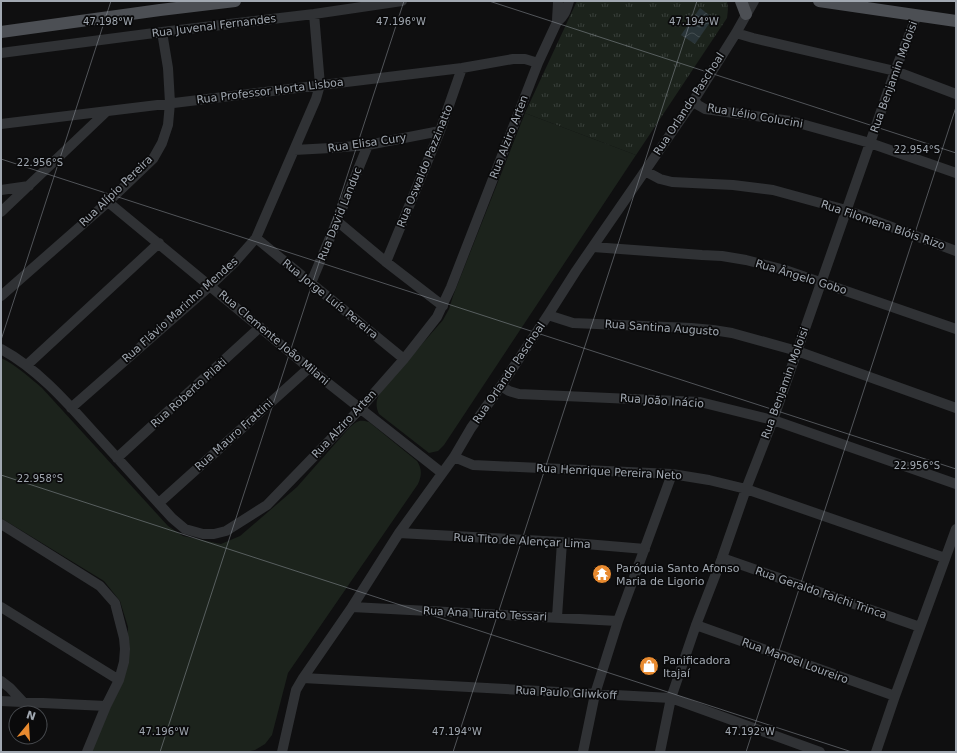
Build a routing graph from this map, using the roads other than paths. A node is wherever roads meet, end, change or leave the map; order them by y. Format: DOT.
graph roads {
  1 [pos="235,1"];
  2 [pos="402,1"];
  3 [pos="558,1"];
  4 [pos="569,1"];
  5 [pos="740,1"];
  6 [pos="754,1"];
  7 [pos="819,1"];
  8 [pos="314,14"];
  9 [pos="746,14"];
  10 [pos="917,15"];
  11 [pos="956,21"];
  12 [pos="557,22"];
  13 [pos="1,32"];
  14 [pos="162,32"];
  15 [pos="736,33"];
  16 [pos="1,53"];
  17 [pos="538,63"];
  18 [pos="462,68"];
  19 [pos="895,71"];
  20 [pos="320,85"];
  21 [pos="956,94"];
  22 [pos="694,100"];
  23 [pos="170,103"];
  24 [pos="106,112"];
  25 [pos="1,124"];
  26 [pos="440,131"];
  27 [pos="870,143"];
  28 [pos="368,144"];
  29 [pos="294,150"];
  30 [pos="645,171"];
  31 [pos="956,173"];
  32 [pos="29,186"];
  33 [pos="1,190"];
  34 [pos="108,202"];
  35 [pos="846,210"];
  36 [pos="1,212"];
  37 [pos="337,221"];
  38 [pos="256,238"];
  39 [pos="159,243"];
  40 [pos="593,247"];
  41 [pos="956,251"];
  42 [pos="386,262"];
  43 [pos="821,282"];
  44 [pos="311,283"];
  45 [pos="210,286"];
  46 [pos="1,296"];
  47 [pos="442,306"];
  48 [pos="548,315"];
  49 [pos="260,327"];
  50 [pos="956,329"];
  51 [pos="1,349"];
  52 [pos="797,351"];
  53 [pos="404,359"];
  54 [pos="27,365"];
  55 [pos="309,368"];
  56 [pos="501,386"];
  57 [pos="71,408"];
  58 [pos="956,408"];
  59 [pos="360,409"];
  60 [pos="773,420"];
  61 [pos="454,457"];
  62 [pos="118,458"];
  63 [pos="442,473"];
  64 [pos="672,474"];
  65 [pos="956,484"];
  66 [pos="746,489"];
  67 [pos="159,503"];
  68 [pos="1,524"];
  69 [pos="956,529"];
  70 [pos="399,534"];
  71 [pos="562,542"];
  72 [pos="645,549"];
  73 [pos="722,558"];
  74 [pos="945,558"];
  75 [pos="1,607"];
  76 [pos="352,607"];
  77 [pos="557,617"];
  78 [pos="618,620"];
  79 [pos="696,625"];
  80 [pos="920,627"];
  81 [pos="303,678"];
  82 [pos="119,680"];
  83 [pos="1,681"];
  84 [pos="595,694"];
  85 [pos="894,696"];
  86 [pos="671,698"];
  87 [pos="1,701"];
  88 [pos="23,702"];
  89 [pos="106,706"];
  90 [pos="87,752"];
  91 [pos="282,752"];
  92 [pos="583,752"];
  93 [pos="660,752"];
  94 [pos="820,752"];
  95 [pos="876,752"];
  1 -- 13 [label="main road, Rua Juvenal Fernandes"];
  2 -- 8 [label="street, Rua Juvenal Fernandes"];
  3 -- 12 [label="street, Rua Alziro Arten"];
  4 -- 12 [label="street, Rua Alziro Arten"];
  5 -- 9 [label="main road"];
  6 -- 9 [label="street, Rua Orlando Paschoal"];
  7 -- 10 [label="main road"];
  8 -- 14 [label="street, Rua Juvenal Fernandes"];
  8 -- 20 [label="street"];
  9 -- 15 [label="street, Rua Orlando Paschoal"];
  10 -- 11 [label="main road"];
  10 -- 19 [label="street, Rua Benjamin Moloisi"];
  12 -- 17 [label="street, Rua Alziro Arten"];
  14 -- 16 [label="street, Rua Juvenal Fernandes"];
  14 -- 23 [label="street, Rua Alípio Pereira"];
  15 -- 19 [label="street"];
  15 -- 22 [label="street, Rua Orlando Paschoal"];
  17 -- 18 [label="street, Rua Professor Horta Lisboa"];
  17 -- 47 [label="street, Rua Alziro Arten"];
  18 -- 20 [label="street, Rua Professor Horta Lisboa"];
  18 -- 26 [label="street, Rua Oswaldo Pazzinatto"];
  19 -- 21 [label="street"];
  19 -- 27 [label="street, Rua Benjamin Moloisi"];
  20 -- 23 [label="street, Rua Professor Horta Lisboa"];
  20 -- 29 [label="street, Rua Flávio Marinho Mendes"];
  22 -- 27 [label="street, Rua Lélio Colucini"];
  22 -- 30 [label="street, Rua Orlando Paschoal"];
  23 -- 24 [label="street, Rua Professor Horta Lisboa"];
  23 -- 34 [label="street, Rua Alípio Pereira"];
  24 -- 25 [label="street, Rua Professor Horta Lisboa"];
  24 -- 32 [label="street"];
  26 -- 28 [label="street, Rua Elisa Cury"];
  26 -- 42 [label="street, Rua Oswaldo Pazzinatto"];
  27 -- 31 [label="street, Rua Lélio Colucini"];
  27 -- 35 [label="street, Rua Benjamin Moloisi"];
  28 -- 29 [label="street, Rua Elisa Cury"];
  28 -- 37 [label="street, Rua David Landuc"];
  29 -- 38 [label="street, Rua Flávio Marinho Mendes"];
  30 -- 35 [label="street, Rua Filomena Blóis Rizo"];
  30 -- 40 [label="street, Rua Orlando Paschoal"];
  32 -- 33 [label="street"];
  32 -- 36 [label="street"];
  34 -- 39 [label="street, Rua Clemente João Milani"];
  34 -- 46 [label="street, Rua Alípio Pereira"];
  35 -- 41 [label="street, Rua Filomena Blóis Rizo"];
  35 -- 43 [label="street, Rua Benjamin Moloisi"];
  37 -- 42 [label="street"];
  37 -- 44 [label="street, Rua David Landuc"];
  38 -- 44 [label="street, Rua Jorge Luís Pereira"];
  38 -- 45 [label="street, Rua Flávio Marinho Mendes"];
  39 -- 45 [label="street, Rua Clemente João Milani"];
  39 -- 54 [label="street"];
  40 -- 43 [label="street, Rua Ângelo Gobo"];
  40 -- 48 [label="street, Rua Orlando Paschoal"];
  42 -- 47 [label="street"];
  43 -- 50 [label="street, Rua Ângelo Gobo"];
  43 -- 52 [label="street, Rua Benjamin Moloisi"];
  44 -- 53 [label="street, Rua Jorge Luís Pereira"];
  45 -- 49 [label="street, Rua Clemente João Milani"];
  45 -- 57 [label="street, Rua Flávio Marinho Mendes"];
  47 -- 53 [label="street, Rua Alziro Arten"];
  48 -- 52 [label="street, Rua Santina Augusto"];
  48 -- 56 [label="street, Rua Orlando Paschoal"];
  49 -- 55 [label="street, Rua Clemente João Milani"];
  49 -- 62 [label="street, Rua Roberto Pilati"];
  51 -- 54 [label="street, Rua Alziro Arten"];
  52 -- 58 [label="street, Rua Santina Augusto"];
  52 -- 60 [label="street, Rua Benjamin Moloisi"];
  53 -- 59 [label="street, Rua Alziro Arten"];
  54 -- 57 [label="street, Rua Alziro Arten"];
  55 -- 59 [label="street, Rua Clemente João Milani"];
  55 -- 67 [label="street, Rua Mauro Frattini"];
  56 -- 60 [label="street, Rua João Inácio"];
  56 -- 61 [label="street, Rua Orlando Paschoal"];
  57 -- 62 [label="street, Rua Alziro Arten"];
  59 -- 63 [label="street, Rua Clemente João Milani"];
  59 -- 67 [label="street, Rua Alziro Arten"];
  60 -- 65 [label="street, Rua João Inácio"];
  60 -- 66 [label="street, Rua Benjamin Moloisi"];
  61 -- 63 [label="street, Rua Orlando Paschoal"];
  61 -- 64 [label="street, Rua Henrique Pereira Neto"];
  62 -- 67 [label="street, Rua Alziro Arten"];
  63 -- 70 [label="street, Rua Orlando Paschoal"];
  64 -- 66 [label="street, Rua Henrique Pereira Neto"];
  64 -- 72 [label="street"];
  66 -- 73 [label="street, Rua Benjamin Moloisi"];
  66 -- 74 [label="street, Rua Henrique Pereira Neto"];
  68 -- 82 [label="street"];
  69 -- 74 [label="street"];
  70 -- 71 [label="street, Rua Tito de Alençar Lima"];
  70 -- 76 [label="street, Rua Orlando Paschoal"];
  71 -- 72 [label="street, Rua Tito de Alençar Lima"];
  71 -- 77 [label="street"];
  72 -- 78 [label="street"];
  73 -- 79 [label="street, Rua Benjamin Moloisi"];
  73 -- 80 [label="street, Rua Geraldo Falchi Trinca"];
  74 -- 80 [label="street"];
  75 -- 82 [label="street"];
  76 -- 77 [label="street, Rua Ana Turato Tessari"];
  76 -- 81 [label="street, Rua Orlando Paschoal"];
  77 -- 78 [label="street, Rua Ana Turato Tessari"];
  78 -- 84 [label="street"];
  79 -- 85 [label="street, Rua Manoel Loureiro"];
  79 -- 86 [label="street, Rua Benjamin Moloisi"];
  80 -- 85 [label="street"];
  81 -- 84 [label="street, Rua Paulo Gliwkoff"];
  81 -- 91 [label="street, Rua Orlando Paschoal"];
  82 -- 89 [label="street"];
  83 -- 88 [label="street"];
  84 -- 86 [label="street, Rua Paulo Gliwkoff"];
  84 -- 92 [label="street"];
  85 -- 95 [label="street"];
  86 -- 93 [label="street, Rua Benjamin Moloisi"];
  86 -- 94 [label="street, Rua Paulo Gliwkoff"];
  87 -- 88 [label="street"];
  88 -- 89 [label="street"];
  89 -- 90 [label="street"];
}
